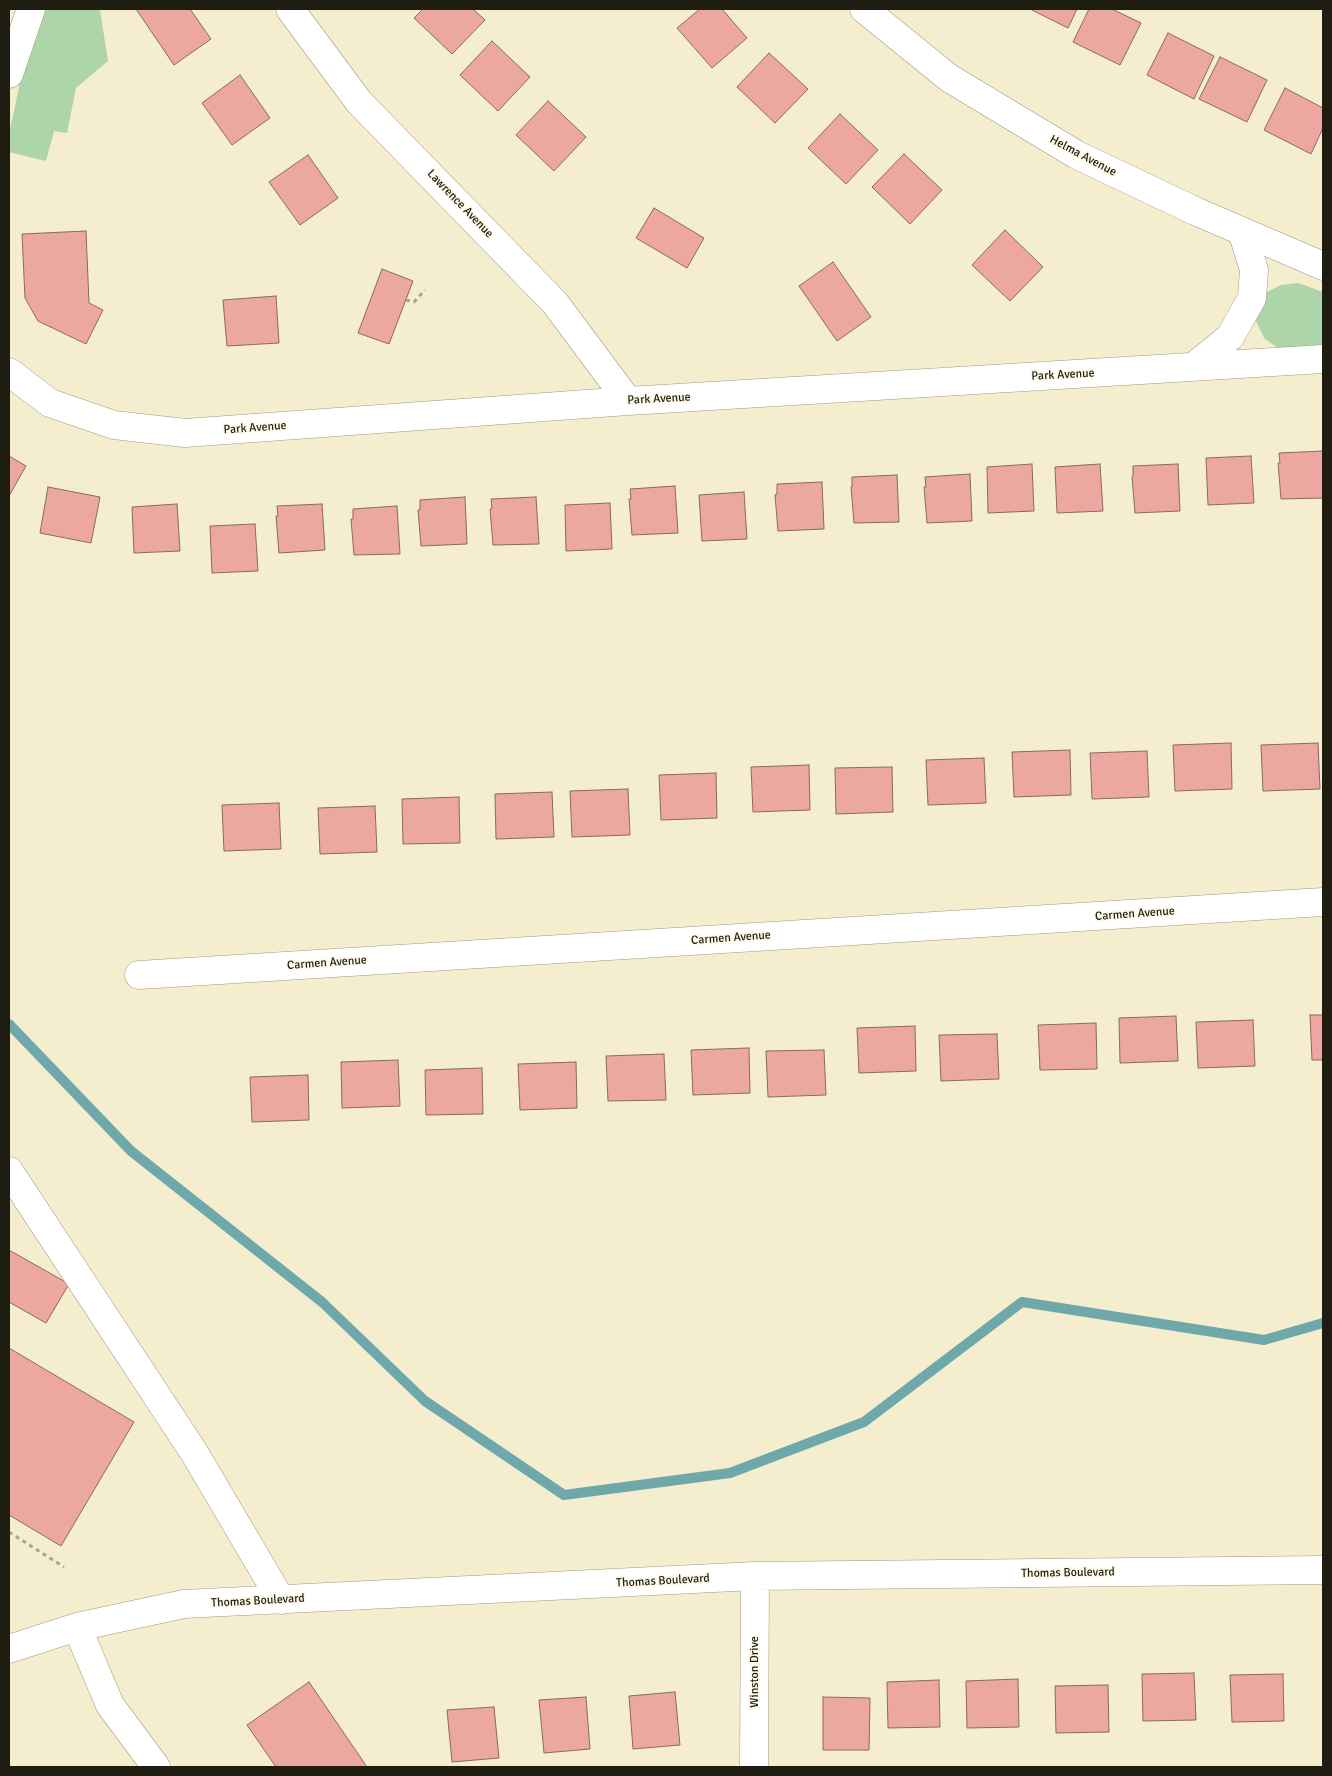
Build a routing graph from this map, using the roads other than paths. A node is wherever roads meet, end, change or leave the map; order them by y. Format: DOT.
graph roads {
  1 [pos="32,9"];
  2 [pos="290,9"];
  3 [pos="864,9"];
  4 [pos="9,74"];
  5 [pos="1242,231"];
  6 [pos="1323,266"];
  7 [pos="1323,359"];
  8 [pos="1193,367"];
  9 [pos="9,372"];
  10 [pos="628,401"];
  11 [pos="1323,902"];
  12 [pos="139,975"];
  13 [pos="9,1171"];
  14 [pos="1323,1570"];
  15 [pos="755,1576"];
  16 [pos="281,1600"];
  17 [pos="77,1627"];
  18 [pos="9,1649"];
  19 [pos="156,1767"];
  20 [pos="754,1767"];
  1 -- 4 [label="street"];
  2 -- 10 [label="street, Lawrence Avenue"];
  3 -- 5 [label="street, Helma Avenue"];
  5 -- 6 [label="street, Helma Avenue"];
  5 -- 8 [label="street"];
  7 -- 8 [label="street, Park Avenue"];
  8 -- 10 [label="street, Park Avenue"];
  9 -- 10 [label="street, Park Avenue"];
  11 -- 12 [label="street, Carmen Avenue"];
  13 -- 16 [label="street"];
  14 -- 15 [label="street, Thomas Boulevard"];
  15 -- 16 [label="street, Thomas Boulevard"];
  15 -- 20 [label="street, Winston Drive"];
  16 -- 17 [label="street, Thomas Boulevard"];
  17 -- 18 [label="street, Thomas Boulevard"];
  17 -- 19 [label="street"];
}
